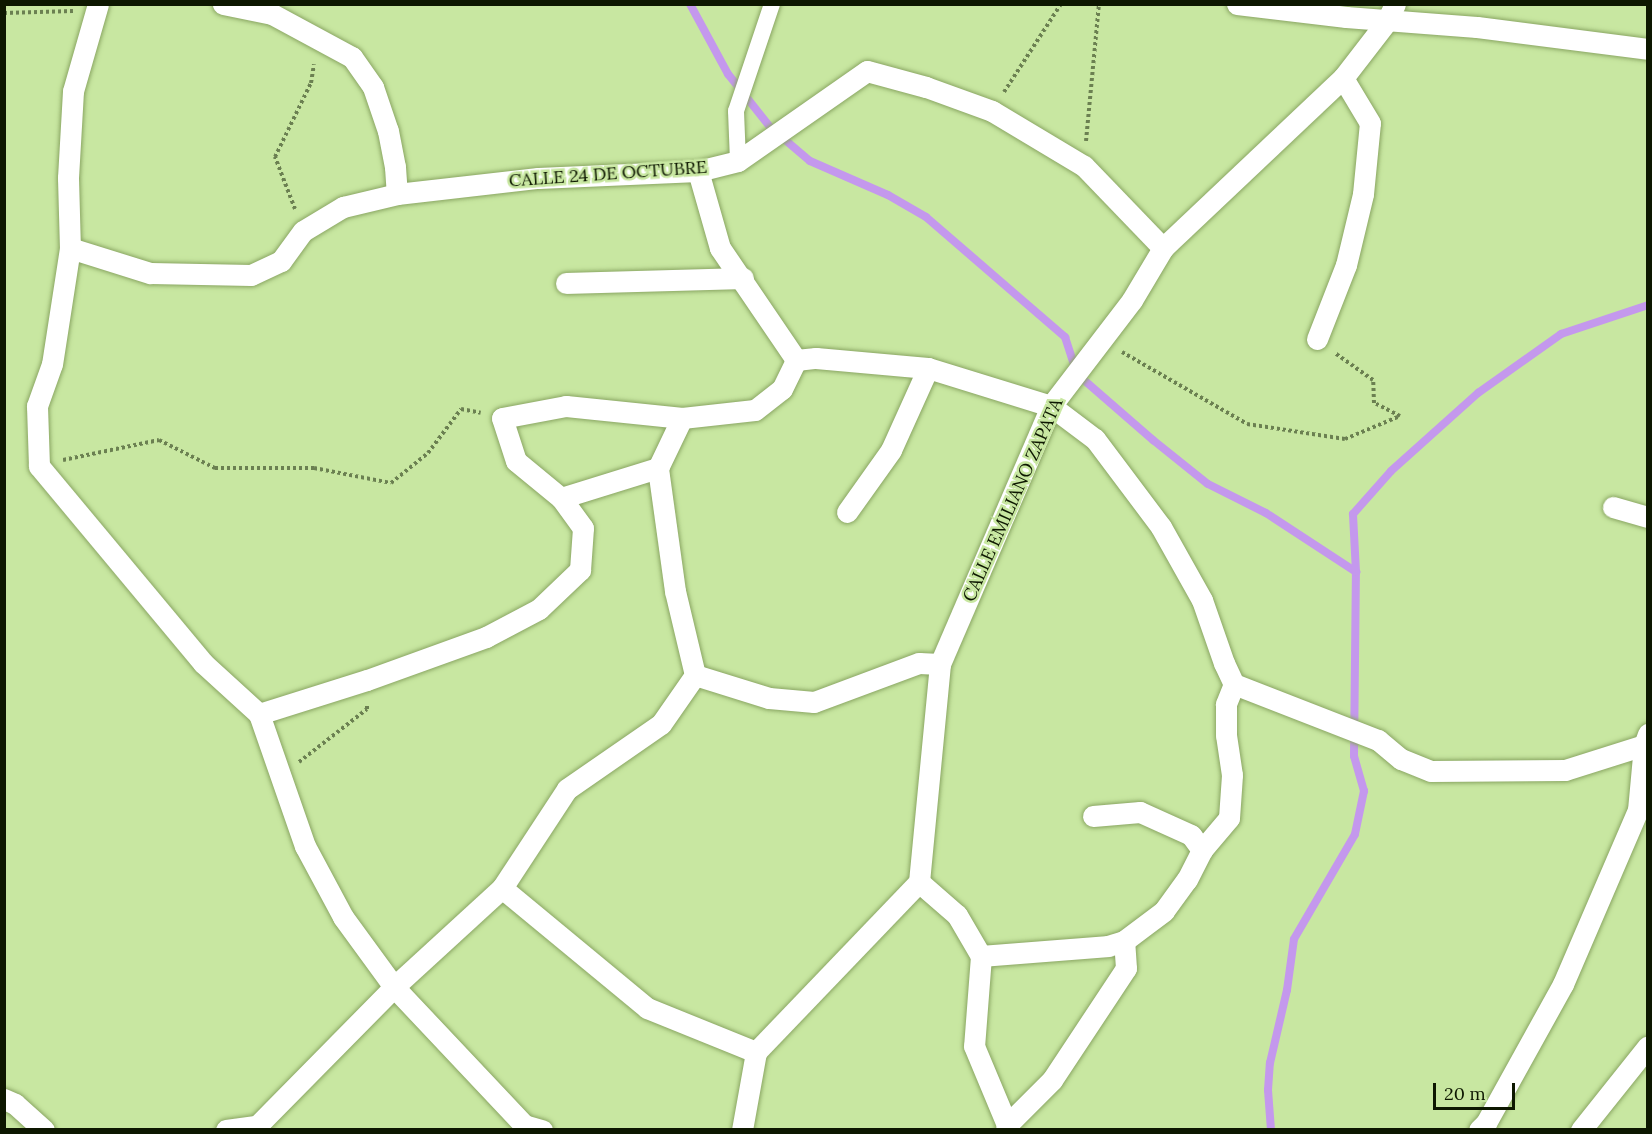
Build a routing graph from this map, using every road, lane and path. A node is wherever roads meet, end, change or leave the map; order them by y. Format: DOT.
graph roads {
  1 [pos="223,4"];
  2 [pos="772,4"];
  3 [pos="1061,4"];
  4 [pos="1099,4"];
  5 [pos="1237,4"];
  6 [pos="98,8"];
  7 [pos="4,13"];
  8 [pos="1391,13"];
  9 [pos="318,39"];
  10 [pos="1647,49"];
  11 [pos="1343,78"];
  12 [pos="992,111"];
  13 [pos="738,161"];
  14 [pos="1084,166"];
  15 [pos="698,171"];
  16 [pos="397,194"];
  17 [pos="303,231"];
  18 [pos="70,248"];
  19 [pos="1163,248"];
  20 [pos="743,278"];
  21 [pos="567,283"];
  22 [pos="1101,339"];
  23 [pos="1317,339"];
  24 [pos="796,360"];
  25 [pos="928,368"];
  26 [pos="1052,406"];
  27 [pos="502,418"];
  28 [pos="682,418"];
  29 [pos="39,466"];
  30 [pos="658,468"];
  31 [pos="561,498"];
  32 [pos="1613,507"];
  33 [pos="847,512"];
  34 [pos="1647,517"];
  35 [pos="940,664"];
  36 [pos="695,675"];
  37 [pos="367,680"];
  38 [pos="1234,684"];
  39 [pos="259,714"];
  40 [pos="1646,739"];
  41 [pos="280,777"];
  42 [pos="1638,810"];
  43 [pos="1093,816"];
  44 [pos="1647,831"];
  45 [pos="1202,850"];
  46 [pos="919,882"];
  47 [pos="502,888"];
  48 [pos="1124,940"];
  49 [pos="981,956"];
  50 [pos="394,987"];
  51 [pos="1647,1046"];
  52 [pos="756,1052"];
  53 [pos="4,1099"];
  54 [pos="1007,1127"];
  55 [pos="253,1128"];
  56 [pos="529,1128"];
  57 [pos="44,1130"];
  58 [pos="226,1130"];
  59 [pos="742,1130"];
  60 [pos="1479,1130"];
  61 [pos="1581,1130"];
  1 -- 9 [label="street"];
  2 -- 13 [label="street"];
  3 -- 12 [label="path"];
  4 -- 14 [label="path"];
  5 -- 8 [label="street"];
  6 -- 7 [label="path"];
  6 -- 18 [label="street"];
  8 -- 10 [label="street"];
  8 -- 11 [label="street, CALLE EMILIANO ZAPATA"];
  9 -- 16 [label="street"];
  9 -- 17 [label="path"];
  11 -- 19 [label="street, CALLE EMILIANO ZAPATA"];
  11 -- 23 [label="street"];
  12 -- 13 [label="street, CALLE 24 DE OCTUBRE"];
  12 -- 14 [label="street, CALLE 24 DE OCTUBRE"];
  13 -- 15 [label="street, CALLE 24 DE OCTUBRE"];
  14 -- 19 [label="street, CALLE 24 DE OCTUBRE"];
  15 -- 16 [label="street, CALLE 24 DE OCTUBRE"];
  15 -- 20 [label="street"];
  16 -- 17 [label="street, CALLE 24 DE OCTUBRE"];
  17 -- 18 [label="street, CALLE 24 DE OCTUBRE"];
  18 -- 29 [label="street"];
  19 -- 22 [label="street, CALLE EMILIANO ZAPATA"];
  20 -- 21 [label="street"];
  20 -- 24 [label="street"];
  22 -- 23 [label="path"];
  22 -- 26 [label="street, CALLE EMILIANO ZAPATA"];
  24 -- 25 [label="street"];
  24 -- 28 [label="street"];
  25 -- 26 [label="street"];
  25 -- 33 [label="street"];
  26 -- 35 [label="street, CALLE EMILIANO ZAPATA"];
  26 -- 38 [label="street"];
  27 -- 28 [label="street"];
  27 -- 29 [label="path"];
  27 -- 31 [label="street"];
  28 -- 30 [label="street"];
  29 -- 39 [label="street"];
  30 -- 31 [label="street"];
  30 -- 36 [label="street"];
  31 -- 37 [label="street"];
  32 -- 34 [label="street"];
  35 -- 36 [label="street"];
  35 -- 46 [label="street, CALLE EMILIANO ZAPATA"];
  36 -- 47 [label="street"];
  37 -- 39 [label="street"];
  37 -- 41 [label="path"];
  38 -- 40 [label="street"];
  38 -- 45 [label="street"];
  39 -- 41 [label="street"];
  40 -- 42 [label="street"];
  41 -- 50 [label="street"];
  42 -- 44 [label="street"];
  42 -- 60 [label="street"];
  43 -- 45 [label="street"];
  45 -- 48 [label="street"];
  46 -- 49 [label="street"];
  46 -- 52 [label="street"];
  47 -- 50 [label="street"];
  47 -- 52 [label="street"];
  48 -- 49 [label="street"];
  48 -- 54 [label="street"];
  49 -- 54 [label="street"];
  50 -- 55 [label="street"];
  50 -- 56 [label="street"];
  51 -- 61 [label="street"];
  52 -- 59 [label="street"];
  53 -- 57 [label="street"];
  55 -- 58 [label="street"];
}
